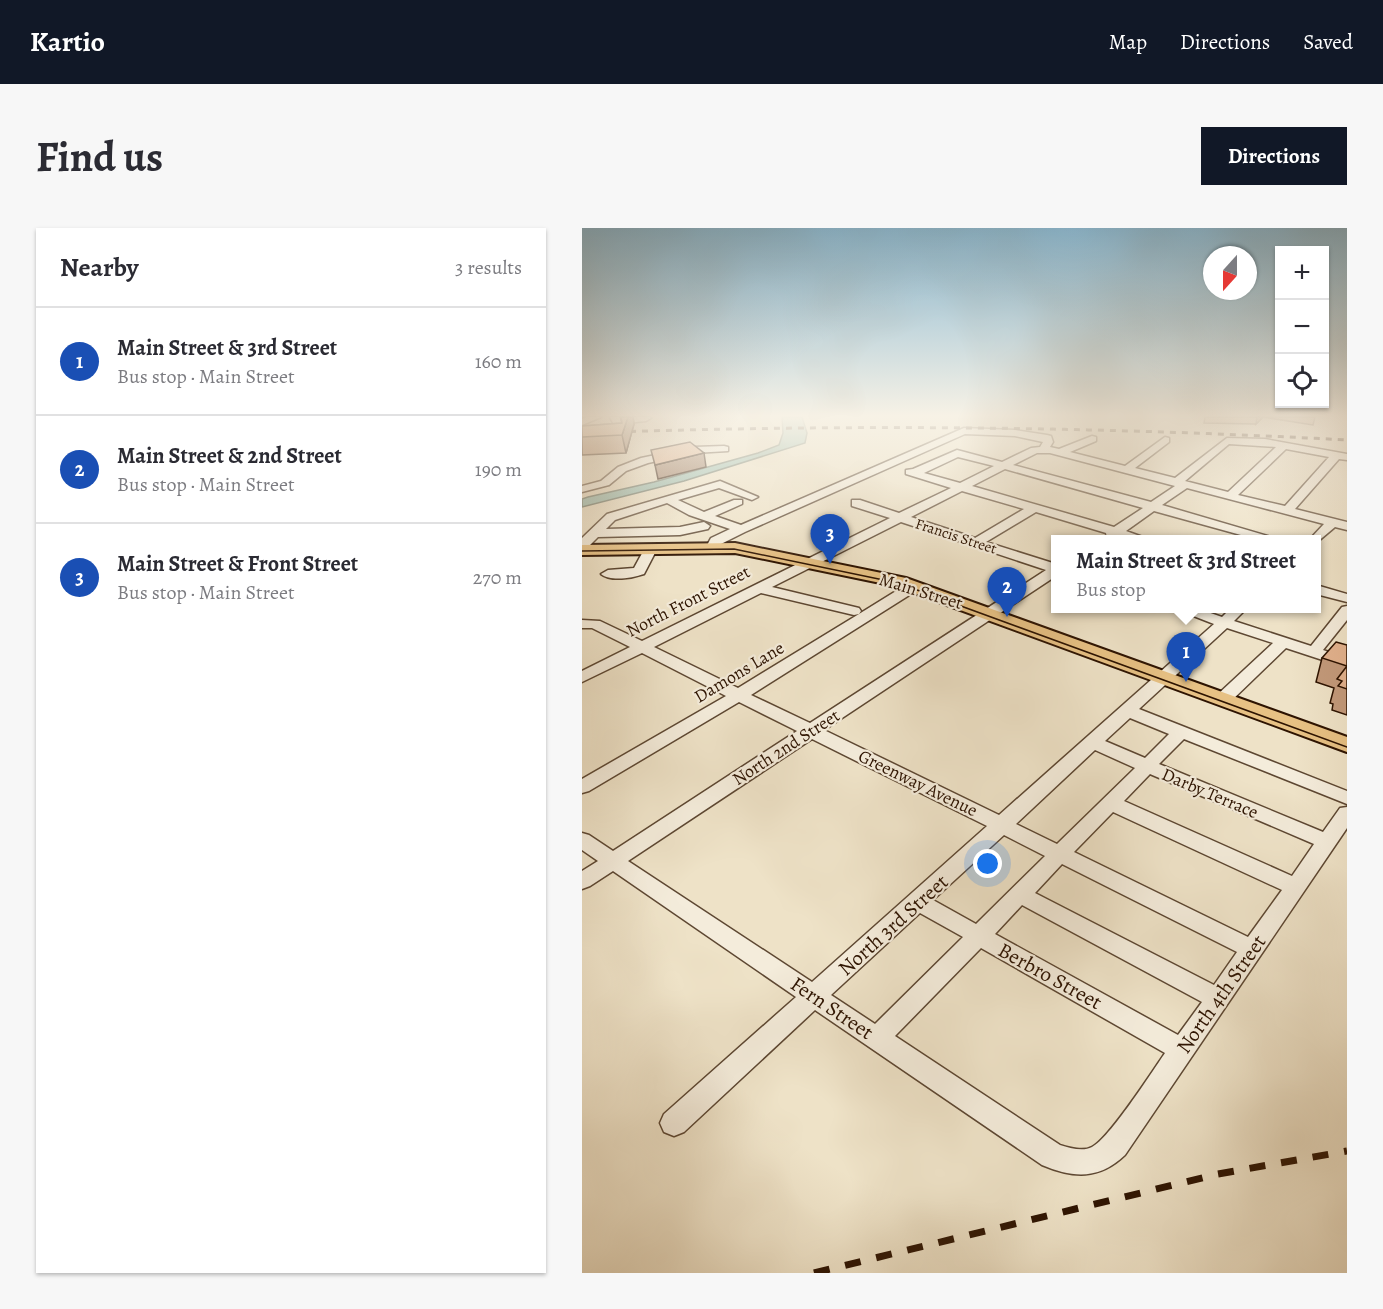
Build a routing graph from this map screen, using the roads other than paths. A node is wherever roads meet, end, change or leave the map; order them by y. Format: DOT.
graph roads {
  1 [pos="630,466"];
  2 [pos="886,466"];
  3 [pos="890,466"];
  4 [pos="930,466"];
  5 [pos="1000,466"];
  6 [pos="1109,466"];
  7 [pos="1132,466"];
  8 [pos="1200,466"];
  9 [pos="1262,466"];
  10 [pos="1332,466"];
  11 [pos="1004,467"];
  12 [pos="1126,470"];
  13 [pos="914,473"];
  14 [pos="1180,484"];
  15 [pos="583,487"];
  16 [pos="962,487"];
  17 [pos="1230,496"];
  18 [pos="752,497"];
  19 [pos="668,499"];
  20 [pos="856,503"];
  21 [pos="1153,506"];
  22 [pos="1034,507"];
  23 [pos="1287,511"];
  24 [pos="901,519"];
  25 [pos="705,520"];
  26 [pos="721,521"];
  27 [pos="1333,522"];
  28 [pos="1347,526"];
  29 [pos="741,529"];
  30 [pos="1117,531"];
  31 [pos="1111,535"];
  32 [pos="1129,535"];
  33 [pos="1257,535"];
  34 [pos="1320,535"];
  35 [pos="975,543"];
  36 [pos="586,547"];
  37 [pos="712,547"];
  38 [pos="648,556"];
  39 [pos="812,562"];
  40 [pos="1051,567"];
  41 [pos="611,568"];
  42 [pos="1051,572"];
  43 [pos="914,586"];
  44 [pos="758,588"];
  45 [pos="1321,590"];
  46 [pos="1346,599"];
  47 [pos="854,611"];
  48 [pos="990,613"];
  49 [pos="1193,613"];
  50 [pos="1236,613"];
  51 [pos="1225,623"];
  52 [pos="582,624"];
  53 [pos="1284,642"];
  54 [pos="641,646"];
  55 [pos="1314,652"];
  56 [pos="1347,663"];
  57 [pos="582,677"];
  58 [pos="1166,677"];
  59 [pos="739,695"];
  60 [pos="1223,699"];
  61 [pos="1129,711"];
  62 [pos="811,730"];
  63 [pos="1181,732"];
  64 [pos="1093,743"];
  65 [pos="1347,745"];
  66 [pos="1148,766"];
  67 [pos="582,787"];
  68 [pos="1347,798"];
  69 [pos="1111,803"];
  70 [pos="1002,825"];
  71 [pos="1339,830"];
  72 [pos="582,840"];
  73 [pos="1059,854"];
  74 [pos="613,861"];
  75 [pos="582,881"];
  76 [pos="1296,887"];
  77 [pos="1019,894"];
  78 [pos="919,902"];
  79 [pos="979,936"];
  80 [pos="1252,949"];
  81 [pos="815,996"];
  82 [pos="1218,999"];
  83 [pos="877,1038"];
  84 [pos="1182,1050"];
  85 [pos="674,1123"];
  86 [pos="1087,1162"];
  1 -- 15 [label="street"];
  2 -- 29 [label="street"];
  3 -- 13 [label="street"];
  4 -- 13 [label="street"];
  5 -- 11 [label="street"];
  6 -- 12 [label="street"];
  7 -- 12 [label="street"];
  8 -- 14 [label="street"];
  9 -- 17 [label="street"];
  10 -- 23 [label="street"];
  11 -- 16 [label="street, North Front Street"];
  11 -- 21 [label="street"];
  12 -- 14 [label="street"];
  13 -- 16 [label="street"];
  14 -- 17 [label="street"];
  14 -- 21 [label="street"];
  16 -- 22 [label="street"];
  16 -- 24 [label="street, North Front Street"];
  17 -- 23 [label="street"];
  18 -- 19 [label="street"];
  19 -- 25 [label="street"];
  19 -- 36 [label="street"];
  20 -- 24 [label="street, Francis Street"];
  21 -- 30 [label="street"];
  21 -- 33 [label="street"];
  22 -- 30 [label="street"];
  22 -- 35 [label="street"];
  23 -- 27 [label="street"];
  24 -- 35 [label="street, Francis Street"];
  24 -- 39 [label="street, North Front Street"];
  25 -- 26 [label="street"];
  25 -- 26 [label="street"];
  25 -- 36 [label="street"];
  26 -- 29 [label="street"];
  27 -- 28 [label="street"];
  27 -- 34 [label="street"];
  29 -- 37 [label="street"];
  30 -- 31 [label="street"];
  30 -- 32 [label="street"];
  35 -- 40 [label="street, Francis Street"];
  36 -- 38 [label="main road, Main Street"];
  37 -- 38 [label="main road, Main Street"];
  37 -- 39 [label="main road, Main Street"];
  38 -- 41 [label="street"];
  39 -- 43 [label="main road, Main Street"];
  39 -- 44 [label="street, North Front Street"];
  42 -- 48 [label="street, North 2nd Street"];
  43 -- 48 [label="main road, Main Street"];
  43 -- 59 [label="street, Damons Lane"];
  44 -- 47 [label="street"];
  44 -- 54 [label="street, North Front Street"];
  45 -- 46 [label="street"];
  46 -- 55 [label="street"];
  48 -- 58 [label="main road, Main Street"];
  48 -- 62 [label="street, North 2nd Street"];
  49 -- 51 [label="street"];
  50 -- 51 [label="street, North 3rd Street"];
  51 -- 53 [label="street"];
  51 -- 58 [label="street, North 3rd Street"];
  52 -- 54 [label="street, Greenway Avenue"];
  53 -- 55 [label="street"];
  53 -- 60 [label="street"];
  54 -- 57 [label="street, North Front Street"];
  54 -- 59 [label="street, Greenway Avenue"];
  55 -- 56 [label="street"];
  58 -- 60 [label="main road, Main Street"];
  58 -- 61 [label="street, North 3rd Street"];
  59 -- 62 [label="street, Greenway Avenue"];
  59 -- 67 [label="street, Damons Lane"];
  60 -- 65 [label="main road, Main Street"];
  61 -- 63 [label="street"];
  61 -- 64 [label="street, North 3rd Street"];
  62 -- 70 [label="street, Greenway Avenue"];
  62 -- 74 [label="street, North 2nd Street"];
  63 -- 66 [label="street"];
  63 -- 68 [label="street"];
  64 -- 66 [label="street, Darby Terrace"];
  64 -- 70 [label="street, North 3rd Street"];
  66 -- 69 [label="street"];
  66 -- 71 [label="street, Darby Terrace"];
  69 -- 73 [label="street"];
  69 -- 76 [label="street"];
  70 -- 73 [label="street, Greenway Avenue"];
  70 -- 78 [label="street, North 3rd Street"];
  71 -- 76 [label="street, North 4th Street"];
  72 -- 74 [label="street, Fern Street"];
  73 -- 77 [label="street"];
  73 -- 80 [label="street, Greenway Avenue"];
  74 -- 75 [label="street, North 2nd Street"];
  74 -- 81 [label="street, Fern Street"];
  76 -- 80 [label="street, North 4th Street"];
  77 -- 79 [label="street"];
  77 -- 82 [label="street"];
  78 -- 79 [label="street, Berbro Street"];
  78 -- 81 [label="street, North 3rd Street"];
  79 -- 83 [label="street"];
  79 -- 84 [label="street, Berbro Street"];
  80 -- 82 [label="street, North 4th Street"];
  81 -- 83 [label="street, Fern Street"];
  81 -- 85 [label="street, North 3rd Street"];
  82 -- 84 [label="street, North 4th Street"];
  83 -- 86 [label="street, Fern Street"];
  84 -- 86 [label="street, North 4th Street"];
}
